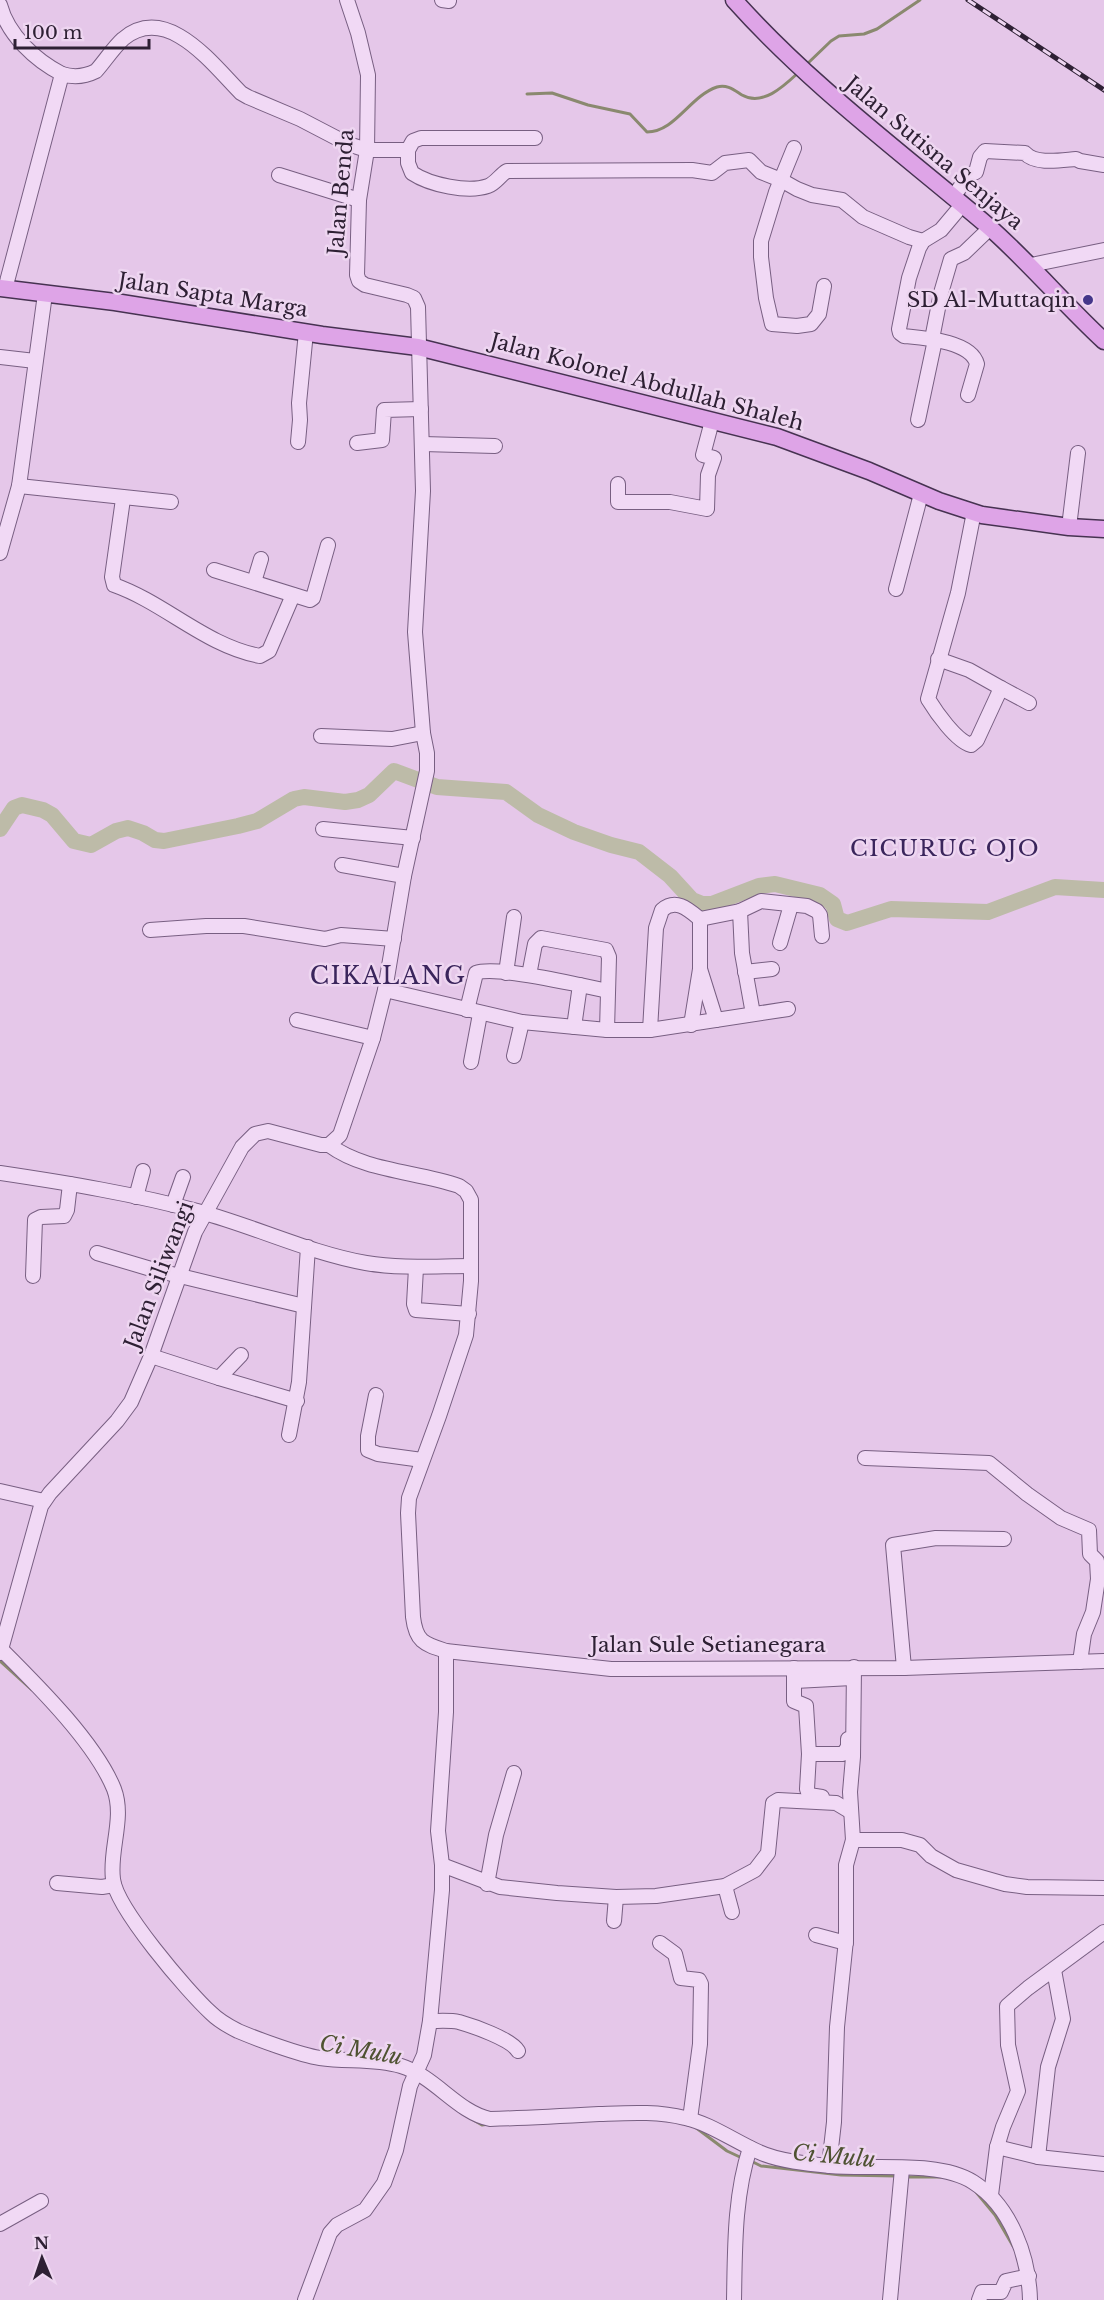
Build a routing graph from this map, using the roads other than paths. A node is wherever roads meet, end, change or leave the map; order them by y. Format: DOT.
graph roads {
  1 [pos="347,0"];
  2 [pos="734,0"];
  3 [pos="0,5"];
  4 [pos="62,74"];
  5 [pos="535,138"];
  6 [pos="794,148"];
  7 [pos="367,150"];
  8 [pos="408,150"];
  9 [pos="1104,165"];
  10 [pos="279,175"];
  11 [pos="781,180"];
  12 [pos="358,200"];
  13 [pos="958,201"];
  14 [pos="990,228"];
  15 [pos="923,241"];
  16 [pos="1104,250"];
  17 [pos="1031,265"];
  18 [pos="824,286"];
  19 [pos="2,289"];
  20 [pos="45,294"];
  21 [pos="306,332"];
  22 [pos="933,339"];
  23 [pos="1104,341"];
  24 [pos="418,347"];
  25 [pos="0,357"];
  26 [pos="35,361"];
  27 [pos="968,395"];
  28 [pos="421,408"];
  29 [pos="918,420"];
  30 [pos="712,421"];
  31 [pos="298,442"];
  32 [pos="357,442"];
  33 [pos="423,444"];
  34 [pos="495,446"];
  35 [pos="1078,453"];
  36 [pos="618,484"];
  37 [pos="19,486"];
  38 [pos="921,494"];
  39 [pos="123,499"];
  40 [pos="171,502"];
  41 [pos="974,513"];
  42 [pos="1069,527"];
  43 [pos="1104,529"];
  44 [pos="328,545"];
  45 [pos="0,554"];
  46 [pos="261,559"];
  47 [pos="214,570"];
  48 [pos="254,582"];
  49 [pos="896,590"];
  50 [pos="293,595"];
  51 [pos="938,659"];
  52 [pos="1001,688"];
  53 [pos="1029,703"];
  54 [pos="423,733"];
  55 [pos="321,735"];
  56 [pos="322,829"];
  57 [pos="413,838"];
  58 [pos="342,865"];
  59 [pos="404,876"];
  60 [pos="791,905"];
  61 [pos="740,911"];
  62 [pos="514,917"];
  63 [pos="700,919"];
  64 [pos="150,930"];
  65 [pos="822,936"];
  66 [pos="394,939"];
  67 [pos="780,943"];
  68 [pos="699,969"];
  69 [pos="772,969"];
  70 [pos="745,972"];
  71 [pos="506,973"];
  72 [pos="529,975"];
  73 [pos="580,985"];
  74 [pos="385,990"];
  75 [pos="608,990"];
  76 [pos="788,1010"];
  77 [pos="474,1012"];
  78 [pos="753,1014"];
  79 [pos="297,1020"];
  80 [pos="716,1020"];
  81 [pos="522,1022"];
  82 [pos="691,1025"];
  83 [pos="574,1027"];
  84 [pos="607,1030"];
  85 [pos="650,1030"];
  86 [pos="373,1038"];
  87 [pos="514,1056"];
  88 [pos="471,1062"];
  89 [pos="330,1145"];
  90 [pos="143,1171"];
  91 [pos="0,1173"];
  92 [pos="183,1177"];
  93 [pos="70,1184"];
  94 [pos="136,1197"];
  95 [pos="173,1206"];
  96 [pos="204,1213"];
  97 [pos="308,1247"];
  98 [pos="96,1253"];
  99 [pos="471,1266"];
  100 [pos="416,1268"];
  101 [pos="178,1275"];
  102 [pos="33,1276"];
  103 [pos="304,1306"];
  104 [pos="469,1314"];
  105 [pos="241,1355"];
  106 [pos="151,1356"];
  107 [pos="219,1378"];
  108 [pos="376,1395"];
  109 [pos="297,1401"];
  110 [pos="289,1435"];
  111 [pos="865,1458"];
  112 [pos="422,1460"];
  113 [pos="0,1491"];
  114 [pos="44,1501"];
  115 [pos="1004,1539"];
  116 [pos="1,1650"];
  117 [pos="446,1651"];
  118 [pos="1104,1661"];
  119 [pos="1080,1662"];
  120 [pos="904,1668"];
  121 [pos="853,1672"];
  122 [pos="795,1674"];
  123 [pos="848,1705"];
  124 [pos="809,1754"];
  125 [pos="514,1773"];
  126 [pos="839,1797"];
  127 [pos="851,1812"];
  128 [pos="853,1840"];
  129 [pos="442,1865"];
  130 [pos="57,1883"];
  131 [pos="487,1884"];
  132 [pos="109,1885"];
  133 [pos="725,1886"];
  134 [pos="1104,1888"];
  135 [pos="616,1897"];
  136 [pos="732,1912"];
  137 [pos="614,1921"];
  138 [pos="1104,1932"];
  139 [pos="816,1935"];
  140 [pos="660,1943"];
  141 [pos="846,1943"];
  142 [pos="1054,1970"];
  143 [pos="430,2021"];
  144 [pos="518,2051"];
  145 [pos="415,2076"];
  146 [pos="690,2119"];
  147 [pos="997,2147"];
  148 [pos="748,2157"];
  149 [pos="1038,2157"];
  150 [pos="1104,2163"];
  151 [pos="830,2166"];
  152 [pos="901,2174"];
  153 [pos="991,2195"];
  154 [pos="41,2201"];
  155 [pos="0,2224"];
  156 [pos="1024,2277"];
  157 [pos="305,2300"];
  158 [pos="734,2300"];
  159 [pos="890,2300"];
  160 [pos="979,2300"];
  161 [pos="1029,2300"];
  1 -- 7 [label="street, Jalan Benda"];
  2 -- 13 [label="main road, Jalan Sutisna Senjaya"];
  3 -- 4 [label="street"];
  4 -- 7 [label="street"];
  4 -- 19 [label="street"];
  5 -- 8 [label="street"];
  6 -- 11 [label="street"];
  7 -- 8 [label="street"];
  7 -- 12 [label="street, Jalan Benda"];
  8 -- 11 [label="street"];
  9 -- 13 [label="street"];
  10 -- 12 [label="street"];
  11 -- 15 [label="street"];
  11 -- 18 [label="street"];
  12 -- 24 [label="street, Jalan Benda"];
  13 -- 14 [label="main road, Jalan Sutisna Senjaya"];
  13 -- 15 [label="street"];
  14 -- 17 [label="main road, Jalan Sutisna Senjaya"];
  14 -- 22 [label="street"];
  15 -- 22 [label="street"];
  16 -- 17 [label="street"];
  17 -- 23 [label="main road, Jalan Sutisna Senjaya"];
  19 -- 20 [label="main road, Jalan Sapta Marga"];
  20 -- 21 [label="main road, Jalan Sapta Marga"];
  20 -- 26 [label="street"];
  21 -- 24 [label="main road, Jalan Sapta Marga"];
  21 -- 31 [label="street"];
  22 -- 27 [label="street"];
  22 -- 29 [label="street"];
  24 -- 28 [label="street"];
  24 -- 30 [label="main road, Jalan Kolonel Abdullah Shaleh"];
  25 -- 26 [label="street"];
  26 -- 37 [label="street"];
  28 -- 32 [label="street"];
  28 -- 33 [label="street"];
  30 -- 36 [label="street"];
  30 -- 38 [label="main road, Jalan Kolonel Abdullah Shaleh"];
  33 -- 34 [label="street"];
  33 -- 54 [label="street"];
  35 -- 42 [label="street"];
  37 -- 39 [label="street"];
  37 -- 45 [label="street"];
  38 -- 41 [label="main road, Jalan Kolonel Abdullah Shaleh"];
  38 -- 49 [label="street"];
  39 -- 40 [label="street"];
  39 -- 50 [label="street"];
  41 -- 42 [label="main road, Jalan Kolonel Abdullah Shaleh"];
  41 -- 51 [label="street"];
  42 -- 43 [label="main road, Jalan Kolonel Abdullah Shaleh"];
  44 -- 50 [label="street"];
  46 -- 48 [label="street"];
  47 -- 48 [label="street"];
  48 -- 50 [label="street"];
  51 -- 52 [label="street"];
  51 -- 52 [label="street"];
  52 -- 53 [label="street"];
  54 -- 55 [label="street"];
  54 -- 57 [label="street"];
  56 -- 57 [label="street"];
  57 -- 59 [label="street"];
  58 -- 59 [label="street"];
  59 -- 66 [label="street"];
  60 -- 61 [label="street"];
  60 -- 65 [label="street"];
  60 -- 67 [label="street"];
  61 -- 63 [label="street"];
  61 -- 70 [label="street"];
  62 -- 71 [label="street"];
  63 -- 68 [label="street"];
  63 -- 85 [label="street"];
  64 -- 66 [label="street"];
  66 -- 74 [label="street"];
  68 -- 80 [label="street"];
  68 -- 82 [label="street"];
  69 -- 70 [label="street"];
  70 -- 78 [label="street"];
  71 -- 72 [label="street"];
  71 -- 77 [label="street"];
  72 -- 73 [label="street"];
  72 -- 75 [label="street"];
  73 -- 75 [label="street"];
  73 -- 83 [label="street"];
  74 -- 77 [label="street"];
  74 -- 86 [label="street"];
  75 -- 84 [label="street"];
  76 -- 78 [label="street"];
  77 -- 81 [label="street"];
  77 -- 88 [label="street"];
  78 -- 80 [label="street"];
  79 -- 86 [label="street"];
  80 -- 82 [label="street"];
  81 -- 83 [label="street"];
  81 -- 87 [label="street"];
  82 -- 85 [label="street"];
  83 -- 84 [label="street"];
  84 -- 85 [label="street"];
  86 -- 89 [label="street"];
  89 -- 96 [label="street, Jalan Siliwangi"];
  89 -- 99 [label="street, Jalan Sule Setianegara"];
  90 -- 94 [label="street"];
  91 -- 93 [label="street"];
  92 -- 95 [label="street"];
  93 -- 94 [label="street"];
  93 -- 102 [label="street"];
  94 -- 95 [label="street"];
  95 -- 96 [label="street"];
  96 -- 97 [label="street"];
  96 -- 101 [label="street, Jalan Siliwangi"];
  97 -- 100 [label="street"];
  97 -- 103 [label="street"];
  98 -- 101 [label="street"];
  99 -- 100 [label="street"];
  99 -- 104 [label="street, Jalan Sule Setianegara"];
  100 -- 104 [label="street"];
  101 -- 103 [label="street"];
  101 -- 106 [label="street, Jalan Siliwangi"];
  103 -- 109 [label="street"];
  104 -- 112 [label="street, Jalan Sule Setianegara"];
  105 -- 107 [label="street"];
  106 -- 107 [label="street"];
  106 -- 114 [label="street, Jalan Siliwangi"];
  107 -- 109 [label="street"];
  108 -- 112 [label="street"];
  109 -- 110 [label="street"];
  111 -- 119 [label="street"];
  112 -- 117 [label="street, Jalan Sule Setianegara"];
  113 -- 114 [label="street"];
  114 -- 116 [label="street, Jalan Siliwangi"];
  115 -- 120 [label="street"];
  116 -- 132 [label="street"];
  117 -- 122 [label="street, Jalan Sule Setianegara"];
  117 -- 129 [label="street"];
  118 -- 119 [label="street, Jalan Sule Setianegara"];
  119 -- 120 [label="street, Jalan Sule Setianegara"];
  120 -- 121 [label="street, Jalan Sule Setianegara"];
  121 -- 122 [label="street, Jalan Sule Setianegara"];
  121 -- 127 [label="street"];
  122 -- 124 [label="street"];
  123 -- 124 [label="street"];
  124 -- 126 [label="street"];
  125 -- 131 [label="street"];
  127 -- 128 [label="street"];
  127 -- 133 [label="street"];
  128 -- 134 [label="street"];
  128 -- 141 [label="street"];
  129 -- 131 [label="street"];
  129 -- 143 [label="street"];
  130 -- 132 [label="street"];
  131 -- 135 [label="street"];
  132 -- 145 [label="street"];
  133 -- 135 [label="street"];
  133 -- 136 [label="street"];
  135 -- 137 [label="street"];
  138 -- 142 [label="street"];
  139 -- 141 [label="street"];
  140 -- 146 [label="street"];
  141 -- 151 [label="street"];
  142 -- 147 [label="street"];
  142 -- 149 [label="street"];
  143 -- 144 [label="street"];
  143 -- 145 [label="street"];
  145 -- 146 [label="street"];
  145 -- 157 [label="street"];
  146 -- 148 [label="street"];
  147 -- 149 [label="street"];
  147 -- 153 [label="street"];
  148 -- 151 [label="street"];
  148 -- 158 [label="street"];
  149 -- 150 [label="street"];
  151 -- 152 [label="street"];
  152 -- 153 [label="street"];
  152 -- 159 [label="street"];
  153 -- 156 [label="street"];
  154 -- 155 [label="street"];
  156 -- 160 [label="street"];
  156 -- 161 [label="street"];
}
